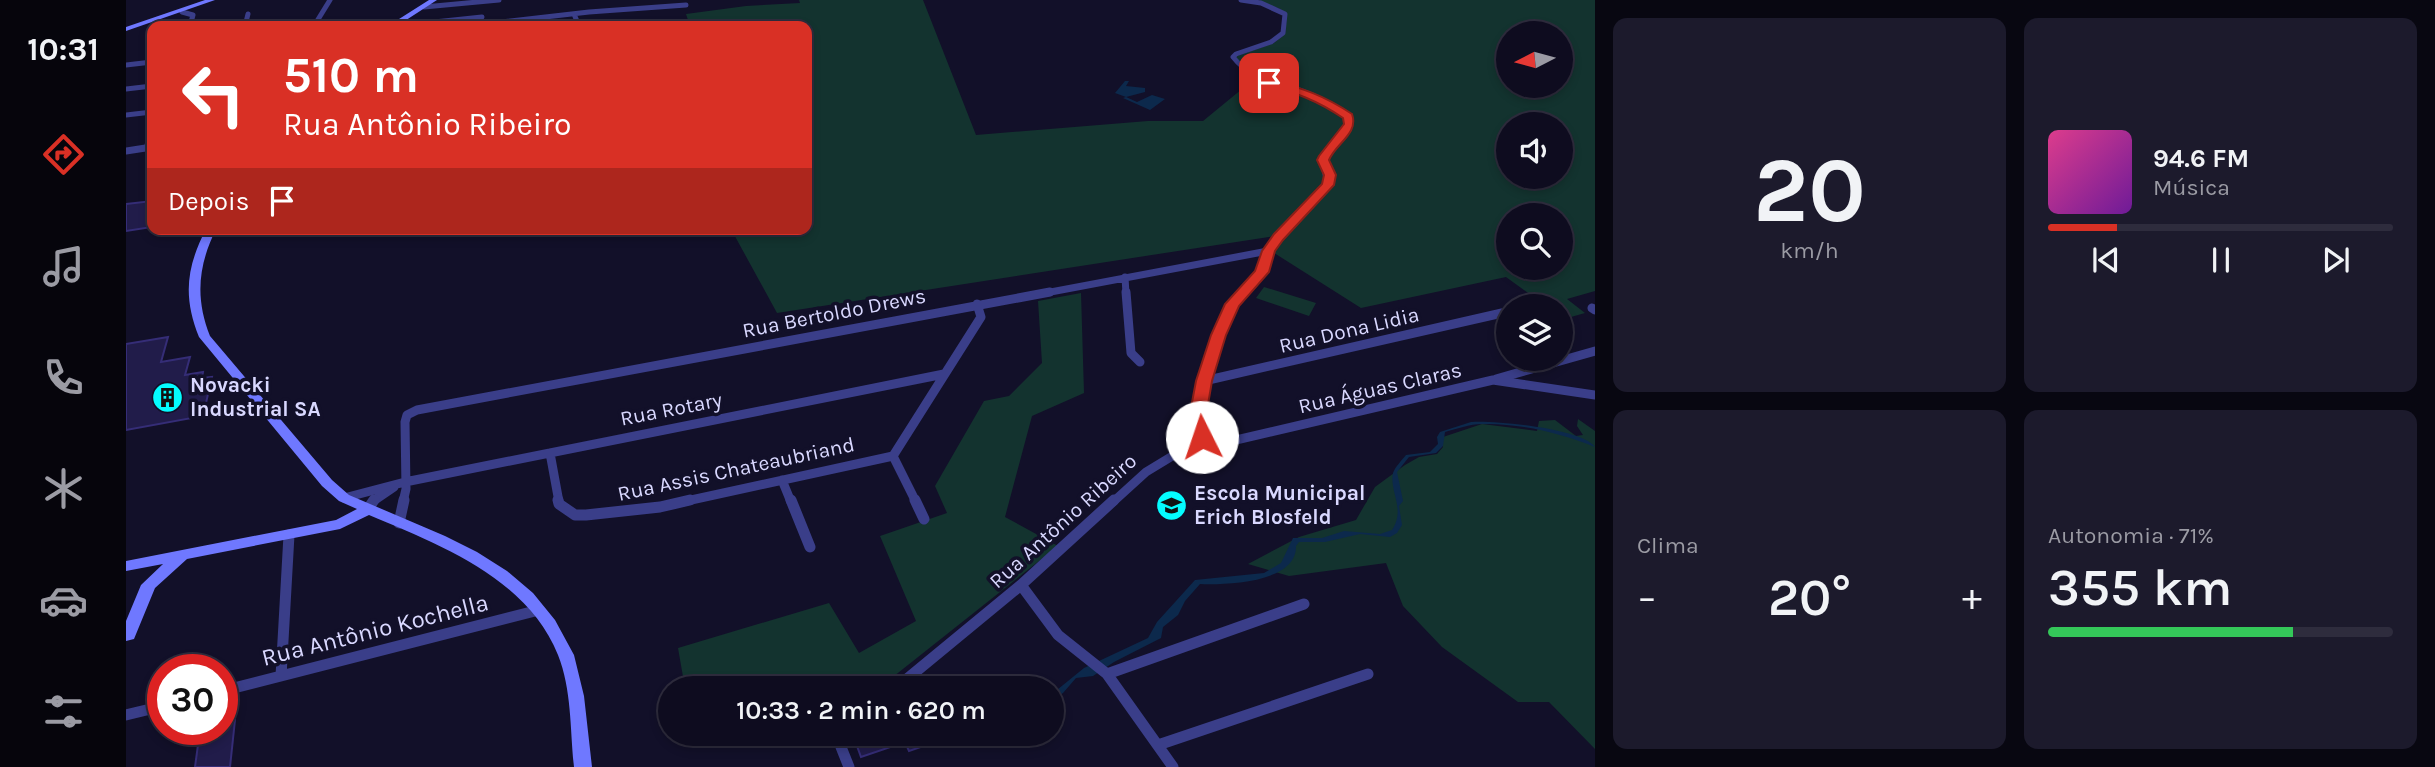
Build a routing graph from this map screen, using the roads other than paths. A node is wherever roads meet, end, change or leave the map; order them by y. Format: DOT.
graph roads {
  1 [pos="212,0"];
  2 [pos="330,0"];
  3 [pos="434,0"];
  4 [pos="499,0"];
  5 [pos="1241,0"];
  6 [pos="1260,1"];
  7 [pos="686,5"];
  8 [pos="424,7"];
  9 [pos="182,12"];
  10 [pos="248,13"];
  11 [pos="574,14"];
  12 [pos="482,17"];
  13 [pos="152,21"];
  14 [pos="191,21"];
  15 [pos="246,21"];
  16 [pos="317,21"];
  17 [pos="402,21"];
  18 [pos="443,21"];
  19 [pos="511,21"];
  20 [pos="577,21"];
  21 [pos="147,23"];
  22 [pos="126,29"];
  23 [pos="147,63"];
  24 [pos="126,65"];
  25 [pos="147,87"];
  26 [pos="126,89"];
  27 [pos="147,113"];
  28 [pos="126,115"];
  29 [pos="147,148"];
  30 [pos="126,151"];
  31 [pos="208,235"];
  32 [pos="1268,251"];
  33 [pos="1125,277"];
  34 [pos="978,304"];
  35 [pos="1496,314"];
  36 [pos="1595,351"];
  37 [pos="1140,362"];
  38 [pos="944,374"];
  39 [pos="1493,380"];
  40 [pos="1204,381"];
  41 [pos="1595,395"];
  42 [pos="1196,429"];
  43 [pos="1219,444"];
  44 [pos="550,453"];
  45 [pos="1174,455"];
  46 [pos="892,456"];
  47 [pos="782,480"];
  48 [pos="405,482"];
  49 [pos="344,498"];
  50 [pos="368,509"];
  51 [pos="924,519"];
  52 [pos="399,523"];
  53 [pos="289,535"];
  54 [pos="810,547"];
  55 [pos="183,556"];
  56 [pos="126,566"];
  57 [pos="1021,585"];
  58 [pos="1304,604"];
  59 [pos="539,610"];
  60 [pos="127,636"];
  61 [pos="1107,674"];
  62 [pos="1368,674"];
  63 [pos="281,676"];
  64 [pos="911,676"];
  65 [pos="238,687"];
  66 [pos="147,710"];
  67 [pos="126,715"];
  68 [pos="1158,745"];
  69 [pos="841,746"];
  70 [pos="583,767"];
  71 [pos="849,767"];
  72 [pos="1173,767"];
  1 -- 9 [label="main road"];
  2 -- 16 [label="street"];
  3 -- 8 [label="main road"];
  4 -- 8 [label="street"];
  5 -- 6 [label="street"];
  6 -- 32 [label="street"];
  7 -- 11 [label="street"];
  8 -- 17 [label="main road"];
  9 -- 13 [label="main road"];
  9 -- 14 [label="street"];
  10 -- 15 [label="street"];
  11 -- 19 [label="street"];
  11 -- 20 [label="street"];
  12 -- 18 [label="street"];
  21 -- 22 [label="main road"];
  23 -- 24 [label="street"];
  25 -- 26 [label="street"];
  27 -- 28 [label="street"];
  29 -- 30 [label="street"];
  31 -- 49 [label="main road"];
  32 -- 33 [label="street, Rua Bertoldo Drews"];
  32 -- 40 [label="street"];
  33 -- 34 [label="street, Rua Bertoldo Drews"];
  33 -- 37 [label="street"];
  34 -- 38 [label="street"];
  34 -- 48 [label="street, Rua Bertoldo Drews"];
  35 -- 40 [label="street, Rua Dona Lidia"];
  36 -- 39 [label="street"];
  38 -- 44 [label="street, Rua Rotary"];
  38 -- 46 [label="street"];
  39 -- 41 [label="street, Rua Águas Claras"];
  39 -- 43 [label="street, Rua Águas Claras"];
  40 -- 42 [label="street"];
  42 -- 43 [label="street"];
  42 -- 45 [label="street, Rua Antônio Ribeiro"];
  43 -- 45 [label="street, Rua Águas Claras"];
  44 -- 47 [label="street, Rua Assis Chateaubriand"];
  44 -- 48 [label="street, Rua Rotary"];
  45 -- 57 [label="street, Rua Antônio Ribeiro"];
  46 -- 47 [label="street, Rua Assis Chateaubriand"];
  46 -- 51 [label="street"];
  47 -- 54 [label="street"];
  48 -- 49 [label="street, Rua Rotary"];
  48 -- 50 [label="street, Rua Rotary"];
  48 -- 52 [label="street"];
  49 -- 50 [label="main road"];
  50 -- 52 [label="main road"];
  50 -- 53 [label="main road"];
  52 -- 59 [label="main road"];
  53 -- 55 [label="main road"];
  53 -- 63 [label="street"];
  55 -- 56 [label="main road"];
  55 -- 60 [label="main road"];
  57 -- 61 [label="street"];
  57 -- 64 [label="street, Rua Antônio Ribeiro"];
  58 -- 61 [label="street"];
  59 -- 63 [label="street, Rua Antônio Kochella"];
  59 -- 70 [label="main road"];
  61 -- 68 [label="street"];
  62 -- 68 [label="street"];
  63 -- 65 [label="street, Rua Antônio Kochella"];
  66 -- 67 [label="street"];
  68 -- 72 [label="street"];
  69 -- 71 [label="street"];
}
